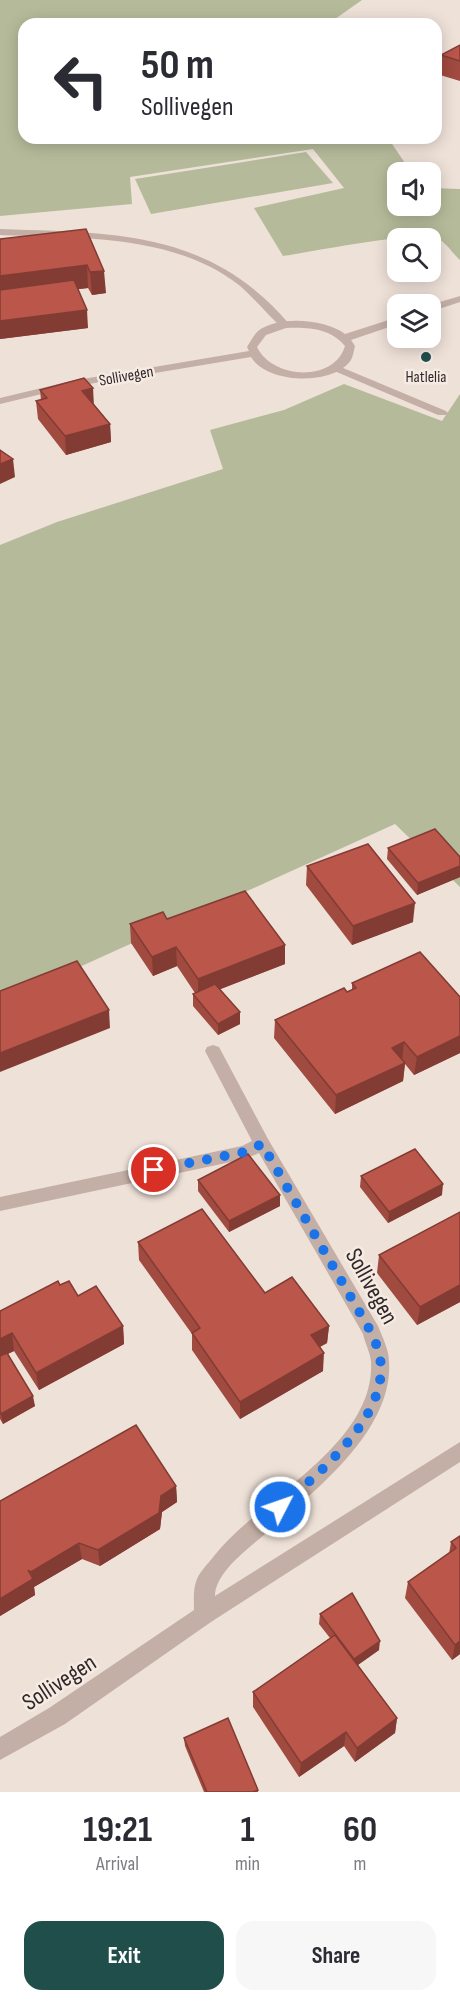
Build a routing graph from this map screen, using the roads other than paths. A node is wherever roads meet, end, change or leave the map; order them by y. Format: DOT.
graph roads {
  1 [pos="0,232"];
  2 [pos="460,299"];
  3 [pos="441,305"];
  4 [pos="387,324"];
  5 [pos="285,325"];
  6 [pos="345,338"];
  7 [pos="253,354"];
  8 [pos="336,368"];
  9 [pos="0,400"];
  10 [pos="442,413"];
  11 [pos="213,1051"];
  12 [pos="262,1144"];
  13 [pos="0,1204"];
  14 [pos="460,1451"];
  15 [pos="204,1615"];
  16 [pos="0,1749"];
  1 -- 5 [label="street"];
  2 -- 3 [label="street"];
  4 -- 6 [label="street"];
  5 -- 6 [label="street"];
  5 -- 7 [label="street"];
  6 -- 8 [label="street"];
  7 -- 8 [label="street"];
  7 -- 9 [label="street, Sollivegen"];
  8 -- 10 [label="street"];
  11 -- 12 [label="street, Sollivegen"];
  12 -- 13 [label="street"];
  12 -- 15 [label="street, Sollivegen"];
  14 -- 15 [label="street, Sollivegen"];
  15 -- 16 [label="street, Sollivegen"];
}
